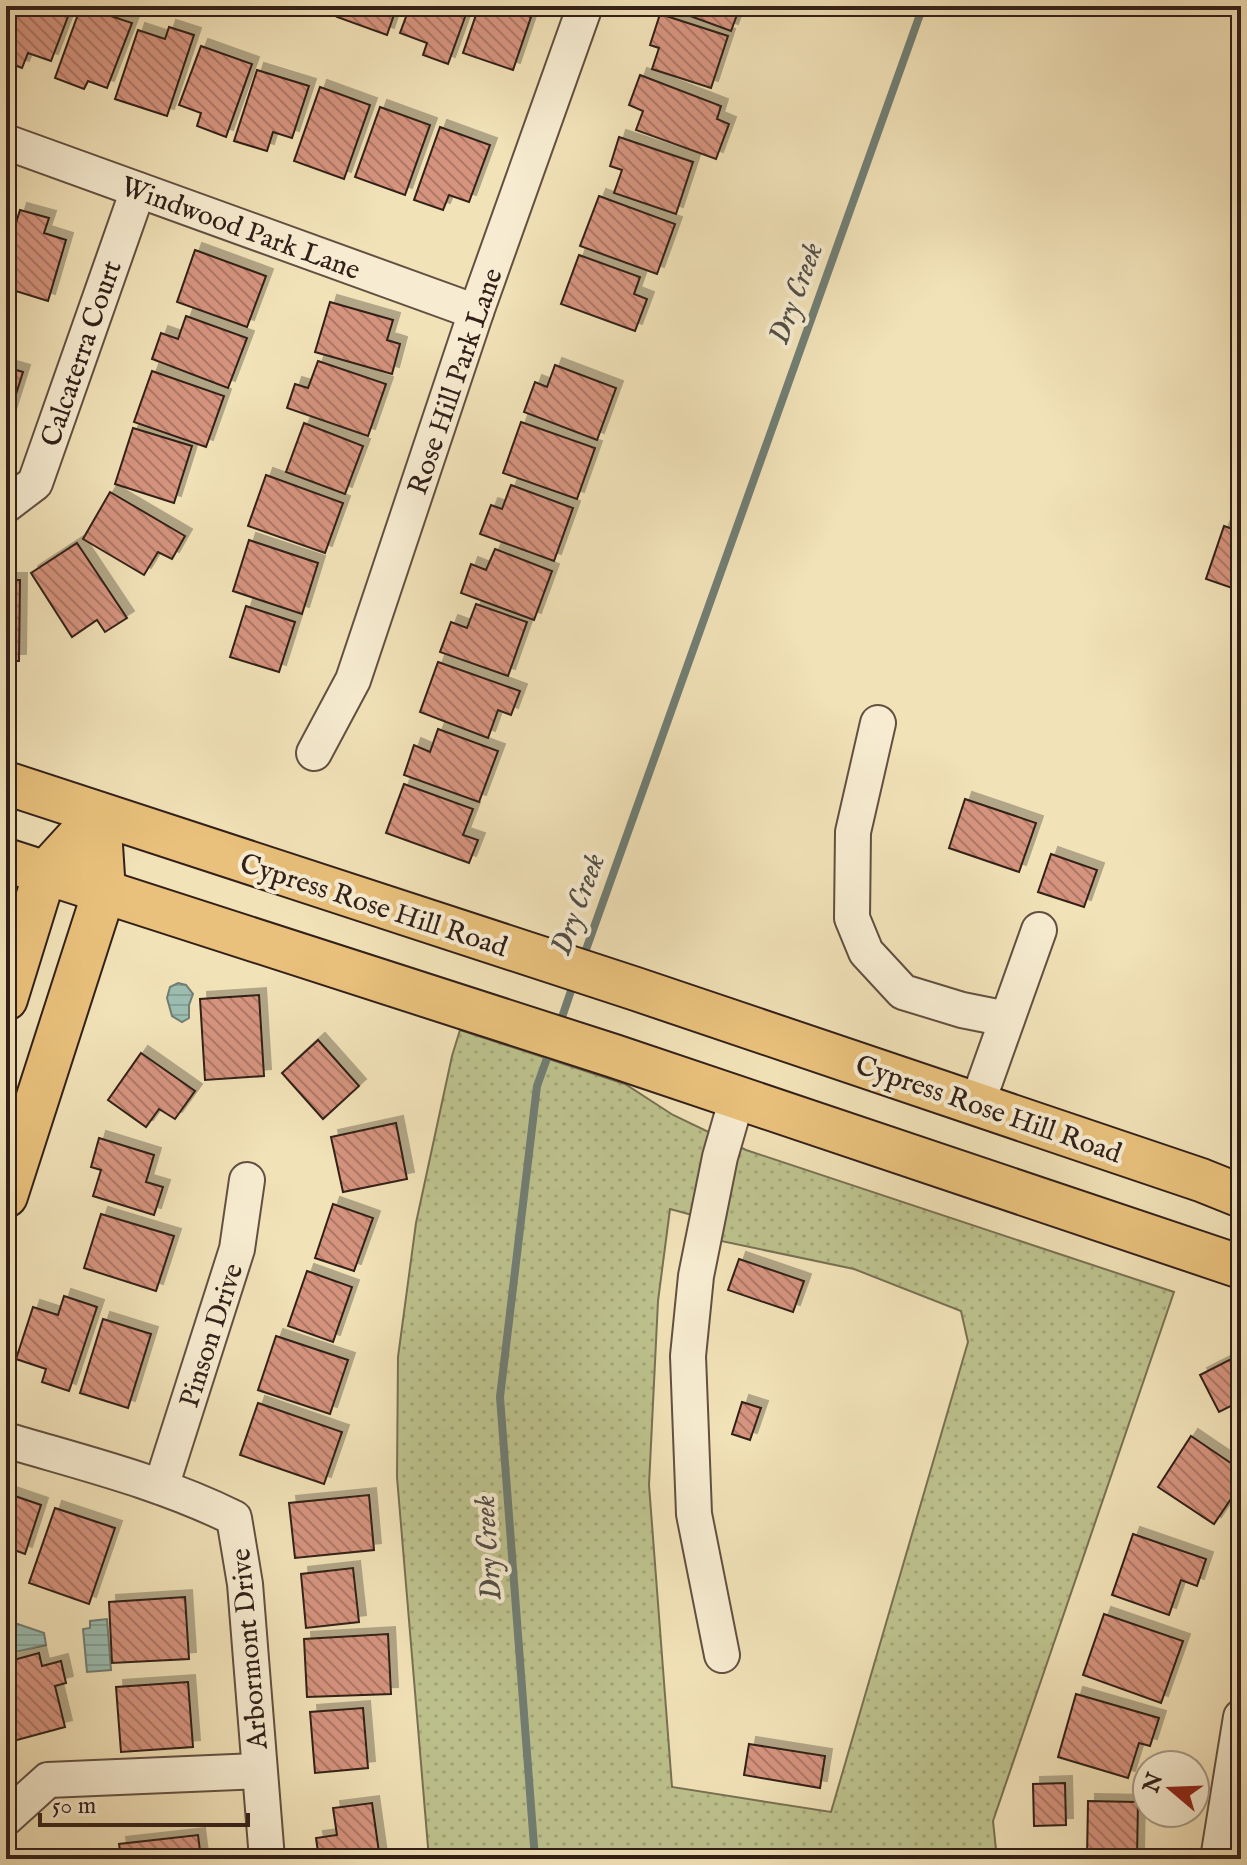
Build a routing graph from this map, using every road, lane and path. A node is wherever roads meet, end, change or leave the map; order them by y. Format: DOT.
graph roads {
  1 [pos="585,6"];
  2 [pos="6,142"];
  3 [pos="138,190"];
  4 [pos="476,312"];
  5 [pos="6,505"];
  6 [pos="878,723"];
  7 [pos="314,753"];
  8 [pos="6,783"];
  9 [pos="99,814"];
  10 [pos="25,866"];
  11 [pos="104,892"];
  12 [pos="1039,930"];
  13 [pos="6,999"];
  14 [pos="1007,1019"];
  15 [pos="737,1098"];
  16 [pos="977,1104"];
  17 [pos="247,1180"];
  18 [pos="6,1196"];
  19 [pos="1241,1196"];
  20 [pos="1241,1267"];
  21 [pos="6,1440"];
  22 [pos="161,1487"];
  23 [pos="722,1655"];
  24 [pos="1241,1717"];
  25 [pos="259,1771"];
  26 [pos="6,1818"];
  27 [pos="267,1859"];
  28 [pos="1218,1859"];
  1 -- 4 [label="street, Rose Hill Park Lane"];
  2 -- 3 [label="street, Windwood Park Lane"];
  3 -- 4 [label="street, Windwood Park Lane"];
  3 -- 5 [label="street, Calcaterra Court"];
  4 -- 7 [label="street, Rose Hill Park Lane"];
  6 -- 14 [label="street"];
  8 -- 9 [label="main road, Cypress Rose Hill Road"];
  9 -- 10 [label="main road"];
  9 -- 11 [label="main road"];
  9 -- 16 [label="main road, Cypress Rose Hill Road"];
  10 -- 11 [label="main road"];
  10 -- 13 [label="main road"];
  11 -- 15 [label="main road"];
  11 -- 18 [label="main road"];
  12 -- 14 [label="street"];
  14 -- 16 [label="street"];
  15 -- 20 [label="main road"];
  15 -- 23 [label="street"];
  16 -- 19 [label="main road, Cypress Rose Hill Road"];
  17 -- 22 [label="street, Pinson Drive"];
  21 -- 22 [label="street"];
  22 -- 25 [label="street, Arbormont Drive"];
  24 -- 28 [label="street"];
  25 -- 26 [label="street"];
  25 -- 27 [label="street, Arbormont Drive"];
}
